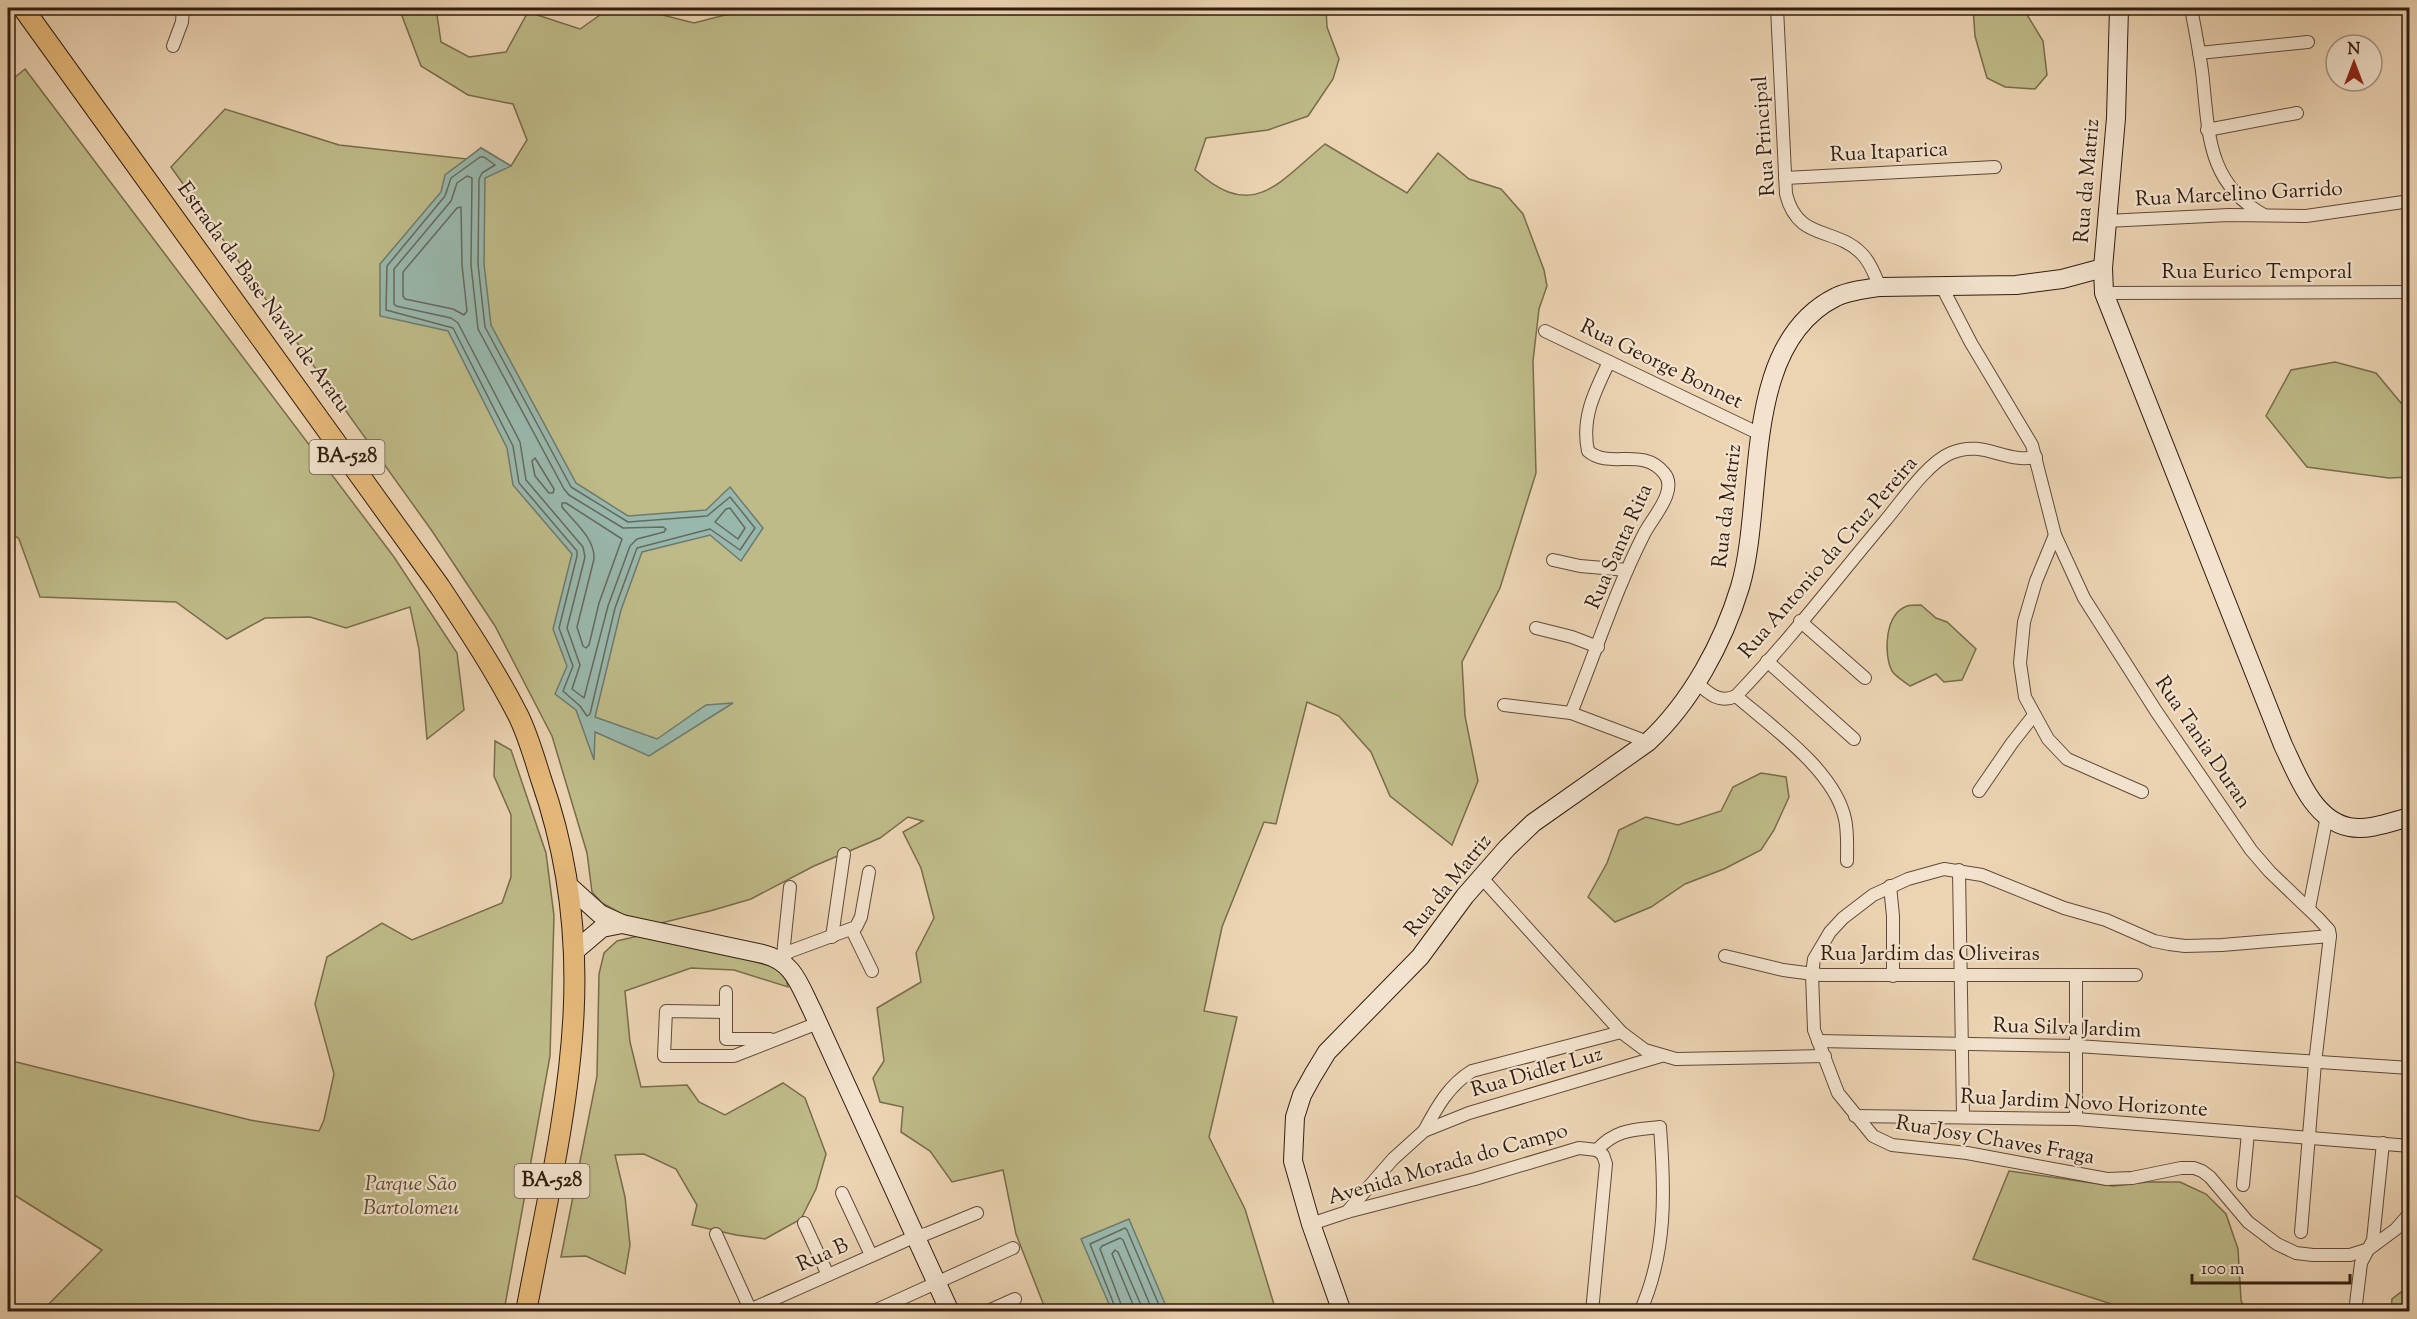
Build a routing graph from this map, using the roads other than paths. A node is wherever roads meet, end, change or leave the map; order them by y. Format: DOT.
graph roads {
  1 [pos="23,8"];
  2 [pos="183,8"];
  3 [pos="1777,8"];
  4 [pos="2119,8"];
  5 [pos="2191,8"];
  6 [pos="2308,42"];
  7 [pos="173,46"];
  8 [pos="2199,53"];
  9 [pos="2297,113"];
  10 [pos="2207,130"];
  11 [pos="1995,167"];
  12 [pos="1785,178"];
  13 [pos="2409,201"];
  14 [pos="2265,216"];
  15 [pos="2106,221"];
  16 [pos="2103,268"];
  17 [pos="1880,287"];
  18 [pos="1942,287"];
  19 [pos="2104,292"];
  20 [pos="2409,292"];
  21 [pos="1545,331"];
  22 [pos="1609,362"];
  23 [pos="1760,434"];
  24 [pos="2036,457"];
  25 [pos="2055,535"];
  26 [pos="1553,560"];
  27 [pos="1627,570"];
  28 [pos="1800,621"];
  29 [pos="1536,628"];
  30 [pos="1598,647"];
  31 [pos="1767,661"];
  32 [pos="1865,678"];
  33 [pos="1696,682"];
  34 [pos="1736,696"];
  35 [pos="1504,705"];
  36 [pos="1571,713"];
  37 [pos="2034,715"];
  38 [pos="1854,739"];
  39 [pos="1648,742"];
  40 [pos="1979,791"];
  41 [pos="2142,792"];
  42 [pos="2327,816"];
  43 [pos="2409,817"];
  44 [pos="844,854"];
  45 [pos="1847,861"];
  46 [pos="1959,870"];
  47 [pos="869,872"];
  48 [pos="1481,877"];
  49 [pos="569,886"];
  50 [pos="790,886"];
  51 [pos="1890,886"];
  52 [pos="2309,908"];
  53 [pos="622,924"];
  54 [pos="852,930"];
  55 [pos="2330,936"];
  56 [pos="832,937"];
  57 [pos="575,951"];
  58 [pos="1725,956"];
  59 [pos="781,957"];
  60 [pos="872,971"];
  61 [pos="1812,974"];
  62 [pos="2076,975"];
  63 [pos="2136,975"];
  64 [pos="1893,976"];
  65 [pos="1961,976"];
  66 [pos="726,992"];
  67 [pos="726,1012"];
  68 [pos="818,1023"];
  69 [pos="1621,1032"];
  70 [pos="778,1039"];
  71 [pos="1818,1041"];
  72 [pos="1962,1045"];
  73 [pos="2077,1046"];
  74 [pos="1661,1056"];
  75 [pos="1825,1056"];
  76 [pos="2315,1063"];
  77 [pos="2409,1068"];
  78 [pos="1855,1116"];
  79 [pos="1963,1116"];
  80 [pos="2076,1119"];
  81 [pos="1424,1131"];
  82 [pos="2248,1133"];
  83 [pos="2310,1137"];
  84 [pos="2383,1143"];
  85 [pos="2409,1146"];
  86 [pos="1598,1150"];
  87 [pos="2243,1185"];
  88 [pos="843,1192"];
  89 [pos="1347,1212"];
  90 [pos="977,1213"];
  91 [pos="2409,1213"];
  92 [pos="804,1223"];
  93 [pos="1311,1224"];
  94 [pos="2301,1232"];
  95 [pos="716,1234"];
  96 [pos="916,1236"];
  97 [pos="1013,1248"];
  98 [pos="2369,1249"];
  99 [pos="871,1255"];
  100 [pos="828,1275"];
  101 [pos="937,1283"];
  102 [pos="1015,1299"];
  103 [pos="748,1310"];
  104 [pos="526,1311"];
  105 [pos="872,1311"];
  106 [pos="950,1311"];
  107 [pos="986,1311"];
  108 [pos="1342,1311"];
  109 [pos="1592,1311"];
  110 [pos="1640,1311"];
  111 [pos="2355,1311"];
  1 -- 49 [label="main road, Estrada da Base Naval de Aratu / BA-528"];
  2 -- 7 [label="street"];
  3 -- 12 [label="street, Rua Principal"];
  4 -- 15 [label="street, Rua da Matriz"];
  5 -- 8 [label="street"];
  6 -- 8 [label="street"];
  8 -- 10 [label="street"];
  9 -- 10 [label="street"];
  10 -- 14 [label="street"];
  11 -- 12 [label="street, Rua Itaparica"];
  12 -- 17 [label="street, Rua Principal"];
  13 -- 14 [label="street, Rua Marcelino Garrido"];
  14 -- 15 [label="street, Rua Marcelino Garrido"];
  15 -- 16 [label="street, Rua da Matriz"];
  16 -- 18 [label="street, Rua da Matriz"];
  16 -- 19 [label="street"];
  17 -- 18 [label="street, Rua da Matriz"];
  17 -- 23 [label="street, Rua da Matriz"];
  18 -- 24 [label="street, Rua Tania Duran"];
  19 -- 20 [label="street, Rua Eurico Temporal"];
  19 -- 42 [label="street"];
  21 -- 22 [label="street, Rua George Bonnet"];
  22 -- 23 [label="street, Rua George Bonnet"];
  22 -- 27 [label="street, Rua Santa Rita"];
  23 -- 33 [label="street, Rua da Matriz"];
  24 -- 25 [label="street, Rua Tania Duran"];
  24 -- 28 [label="street, Rua Antonio da Cruz Pereira"];
  25 -- 37 [label="street"];
  25 -- 52 [label="street, Rua Tania Duran"];
  26 -- 27 [label="street"];
  27 -- 30 [label="street, Rua Santa Rita"];
  28 -- 31 [label="street, Rua Antonio da Cruz Pereira"];
  28 -- 32 [label="street"];
  29 -- 30 [label="street"];
  30 -- 36 [label="street, Rua Santa Rita"];
  31 -- 34 [label="street, Rua Antonio da Cruz Pereira"];
  31 -- 38 [label="street"];
  33 -- 34 [label="street"];
  33 -- 39 [label="street, Rua da Matriz"];
  34 -- 45 [label="street"];
  35 -- 36 [label="street"];
  36 -- 39 [label="street"];
  37 -- 40 [label="street"];
  37 -- 41 [label="street"];
  39 -- 48 [label="street, Rua da Matriz"];
  42 -- 43 [label="street"];
  42 -- 52 [label="street"];
  44 -- 56 [label="street"];
  46 -- 51 [label="street, Rua Josy Chaves Fraga"];
  46 -- 55 [label="street, Rua Josy Chaves Fraga"];
  46 -- 65 [label="street"];
  47 -- 54 [label="street"];
  48 -- 69 [label="street"];
  48 -- 93 [label="street, Rua da Matriz"];
  49 -- 53 [label="street"];
  49 -- 57 [label="main road, Estrada da Base Naval de Aratu / BA-528"];
  50 -- 59 [label="street"];
  51 -- 61 [label="street, Rua Josy Chaves Fraga"];
  51 -- 64 [label="street"];
  52 -- 55 [label="street, Rua Tania Duran"];
  53 -- 57 [label="street"];
  53 -- 59 [label="street"];
  54 -- 56 [label="street"];
  54 -- 60 [label="street"];
  55 -- 76 [label="street"];
  56 -- 59 [label="street"];
  57 -- 104 [label="main road, Estrada da Base Naval de Aratu / BA-528"];
  58 -- 61 [label="street, Rua Jardim das Oliveiras"];
  59 -- 68 [label="street"];
  61 -- 64 [label="street, Rua Jardim das Oliveiras"];
  61 -- 71 [label="street, Rua Josy Chaves Fraga"];
  62 -- 63 [label="street, Rua Jardim das Oliveiras"];
  62 -- 65 [label="street, Rua Jardim das Oliveiras"];
  62 -- 73 [label="street"];
  64 -- 65 [label="street, Rua Jardim das Oliveiras"];
  65 -- 72 [label="street"];
  66 -- 67 [label="street"];
  67 -- 70 [label="street"];
  67 -- 70 [label="street"];
  68 -- 70 [label="street"];
  68 -- 96 [label="street"];
  69 -- 74 [label="street"];
  69 -- 81 [label="street, Rua Didler Luz"];
  71 -- 72 [label="street, Rua Silva Jardim"];
  71 -- 75 [label="street, Rua Josy Chaves Fraga"];
  72 -- 73 [label="street, Rua Silva Jardim"];
  72 -- 79 [label="street"];
  73 -- 76 [label="street, Rua Silva Jardim"];
  73 -- 80 [label="street"];
  74 -- 75 [label="street"];
  74 -- 81 [label="street, Rua Didler Luz"];
  75 -- 78 [label="street, Rua Josy Chaves Fraga"];
  76 -- 77 [label="street, Rua Silva Jardim"];
  76 -- 83 [label="street"];
  78 -- 79 [label="street, Rua Jardim Novo Horizonte"];
  78 -- 98 [label="street, Rua Josy Chaves Fraga"];
  79 -- 80 [label="street, Rua Jardim Novo Horizonte"];
  80 -- 82 [label="street, Rua Jardim Novo Horizonte"];
  81 -- 89 [label="street, Rua Didler Luz"];
  82 -- 83 [label="street, Rua Jardim Novo Horizonte"];
  82 -- 87 [label="street"];
  83 -- 84 [label="street, Rua Jardim Novo Horizonte"];
  83 -- 94 [label="street"];
  84 -- 85 [label="street, Rua Jardim Novo Horizonte"];
  84 -- 98 [label="street"];
  86 -- 89 [label="street, Avenida Morada do Campo"];
  86 -- 109 [label="street"];
  86 -- 110 [label="street, Avenida Morada do Campo"];
  88 -- 99 [label="street"];
  89 -- 93 [label="street, Avenida Morada do Campo"];
  90 -- 96 [label="street, Rua B"];
  91 -- 98 [label="street"];
  92 -- 100 [label="street"];
  93 -- 108 [label="street, Rua da Matriz"];
  95 -- 103 [label="street"];
  96 -- 99 [label="street, Rua B"];
  96 -- 101 [label="street"];
  97 -- 101 [label="street"];
  98 -- 111 [label="street"];
  99 -- 100 [label="street, Rua B"];
  100 -- 103 [label="street, Rua B"];
  101 -- 105 [label="street"];
  101 -- 106 [label="street"];
  102 -- 107 [label="street"];
}
